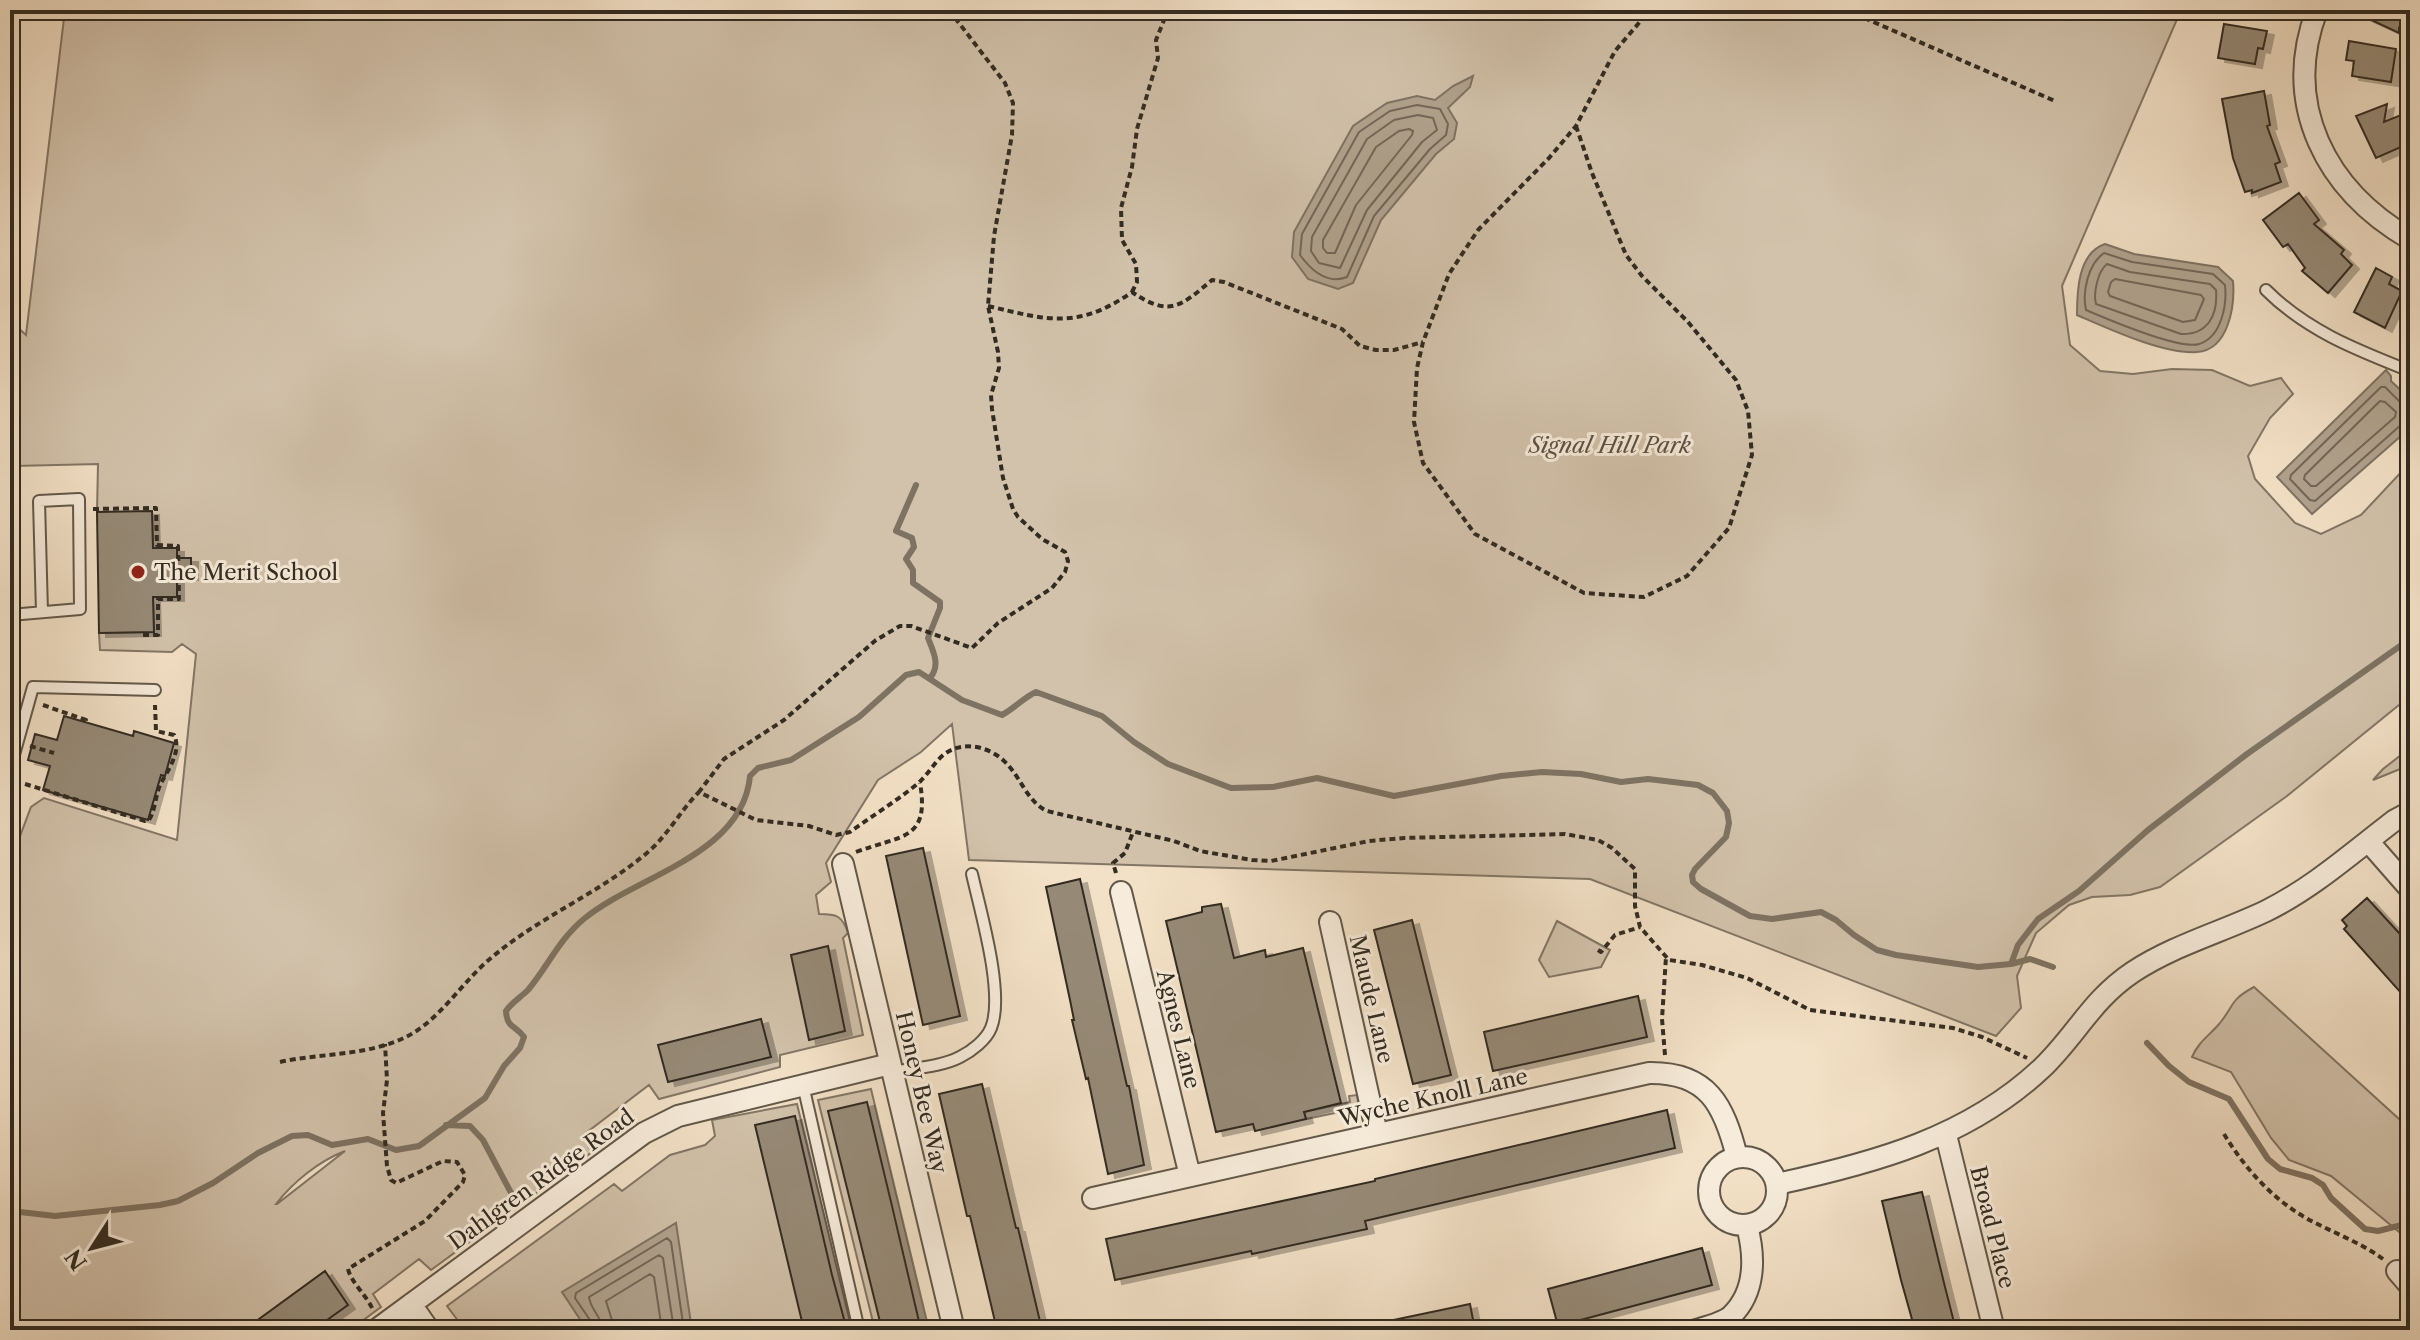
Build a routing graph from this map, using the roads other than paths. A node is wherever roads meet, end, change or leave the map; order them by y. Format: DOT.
graph roads {
  1 [pos="2317,10"];
  2 [pos="2410,239"];
  3 [pos="2266,290"];
  4 [pos="2410,371"];
  5 [pos="42,612"];
  6 [pos="10,615"];
  7 [pos="155,690"];
  8 [pos="10,769"];
  9 [pos="2410,812"];
  10 [pos="2368,841"];
  11 [pos="850,858"];
  12 [pos="972,874"];
  13 [pos="2409,885"];
  14 [pos="1121,892"];
  15 [pos="1330,922"];
  16 [pos="891,1068"];
  17 [pos="803,1085"];
  18 [pos="1377,1134"];
  19 [pos="1946,1135"];
  20 [pos="1737,1157"];
  21 [pos="1190,1176"];
  22 [pos="1777,1184"];
  23 [pos="1093,1198"];
  24 [pos="1747,1226"];
  25 [pos="411,1304"];
  26 [pos="380,1327"];
  27 [pos="429,1330"];
  28 [pos="859,1330"];
  29 [pos="954,1330"];
  30 [pos="1696,1330"];
  31 [pos="1994,1330"];
  1 -- 2 [label="street"];
  3 -- 4 [label="lane"];
  5 -- 5 [label="lane"];
  5 -- 6 [label="lane"];
  7 -- 8 [label="lane"];
  9 -- 10 [label="street"];
  10 -- 13 [label="street"];
  10 -- 19 [label="street"];
  11 -- 16 [label="street, Honey Bee Way"];
  12 -- 16 [label="lane"];
  14 -- 21 [label="street, Agnes Lane"];
  15 -- 18 [label="street, Maude Lane"];
  16 -- 17 [label="street, Dahlgren Ridge Road"];
  16 -- 29 [label="street, Honey Bee Way"];
  17 -- 25 [label="street, Dahlgren Ridge Road"];
  17 -- 28 [label="lane"];
  18 -- 20 [label="street, Wyche Knoll Lane"];
  18 -- 21 [label="street, Wyche Knoll Lane"];
  19 -- 22 [label="street"];
  19 -- 31 [label="street, Broad Place"];
  20 -- 22 [label="street"];
  20 -- 24 [label="street"];
  21 -- 23 [label="street, Wyche Knoll Lane"];
  22 -- 24 [label="street"];
  24 -- 30 [label="street"];
  25 -- 26 [label="street, Dahlgren Ridge Road"];
  25 -- 27 [label="street"];
}
